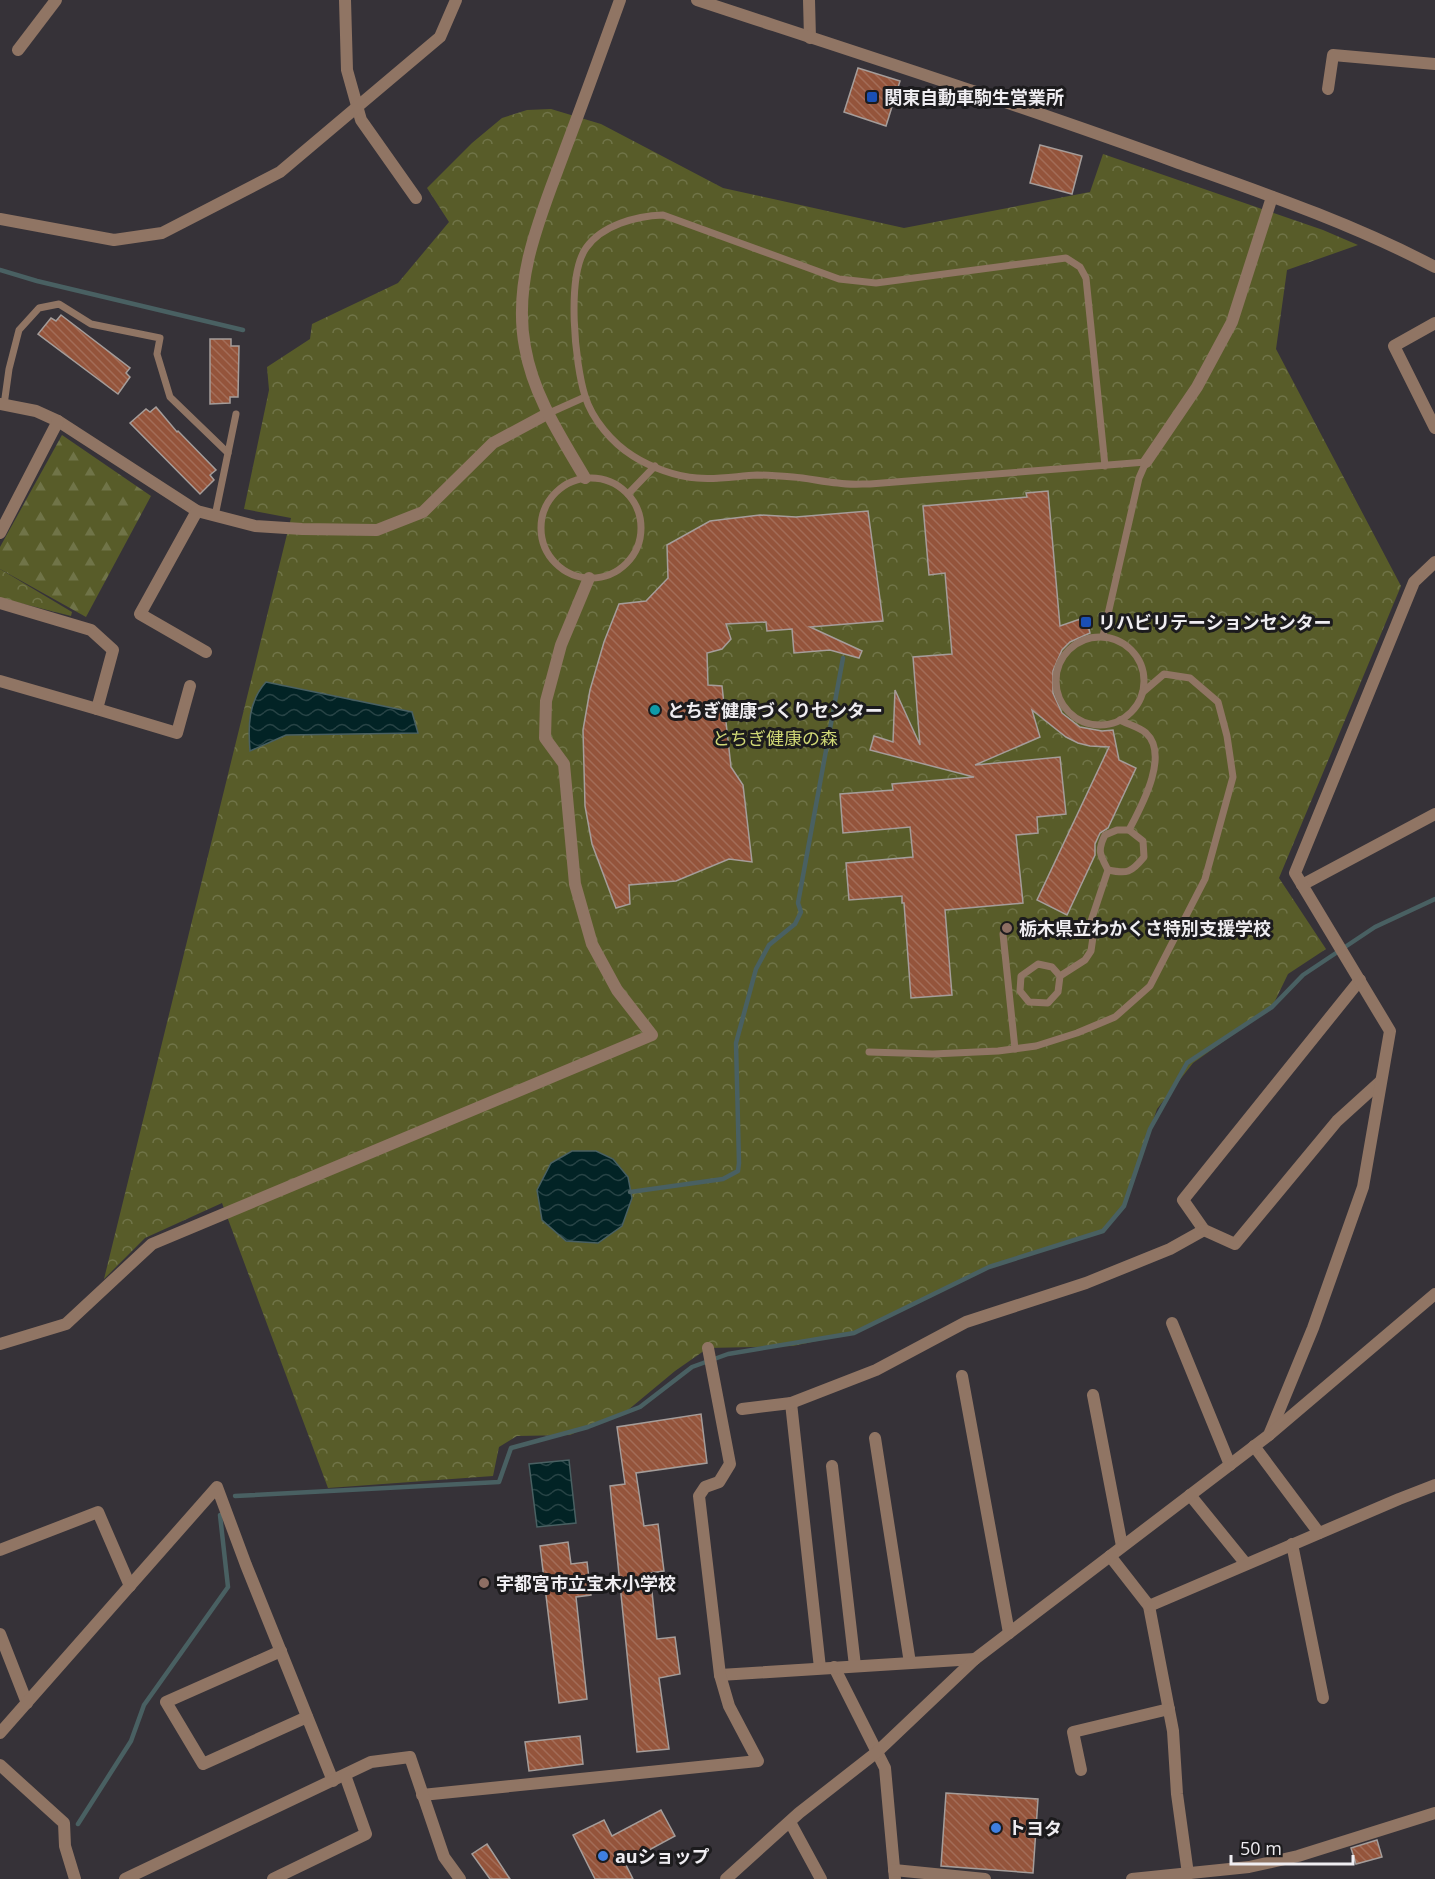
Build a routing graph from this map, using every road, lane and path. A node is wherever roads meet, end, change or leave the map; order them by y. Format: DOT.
graph roads {
  1 [pos="56,0"];
  2 [pos="345,0"];
  3 [pos="456,0"];
  4 [pos="620,0"];
  5 [pos="697,0"];
  6 [pos="809,0"];
  7 [pos="810,38"];
  8 [pos="18,50"];
  9 [pos="1435,64"];
  10 [pos="1328,89"];
  11 [pos="357,107"];
  12 [pos="1272,197"];
  13 [pos="416,198"];
  14 [pos="0,219"];
  15 [pos="1435,267"];
  16 [pos="1435,323"];
  17 [pos="0,368"];
  18 [pos="9,369"];
  19 [pos="585,397"];
  20 [pos="2,405"];
  21 [pos="236,414"];
  22 [pos="547,414"];
  23 [pos="58,421"];
  24 [pos="1435,428"];
  25 [pos="228,453"];
  26 [pos="1146,462"];
  27 [pos="655,466"];
  28 [pos="1105,466"];
  29 [pos="585,478"];
  30 [pos="628,495"];
  31 [pos="197,511"];
  32 [pos="215,516"];
  33 [pos="0,533"];
  34 [pos="1435,562"];
  35 [pos="1435,573"];
  36 [pos="1420,576"];
  37 [pos="589,578"];
  38 [pos="0,603"];
  39 [pos="1103,636"];
  40 [pos="206,652"];
  41 [pos="0,681"];
  42 [pos="190,686"];
  43 [pos="1143,692"];
  44 [pos="97,709"];
  45 [pos="1120,720"];
  46 [pos="1435,814"];
  47 [pos="1130,830"];
  48 [pos="1108,870"];
  49 [pos="1302,885"];
  50 [pos="1003,934"];
  51 [pos="1060,976"];
  52 [pos="1360,980"];
  53 [pos="1015,1049"];
  54 [pos="869,1052"];
  55 [pos="1380,1082"];
  56 [pos="1204,1230"];
  57 [pos="1435,1294"];
  58 [pos="1172,1323"];
  59 [pos="0,1344"];
  60 [pos="708,1348"];
  61 [pos="962,1376"];
  62 [pos="1093,1395"];
  63 [pos="790,1403"];
  64 [pos="742,1409"];
  65 [pos="1269,1435"];
  66 [pos="875,1438"];
  67 [pos="1254,1446"];
  68 [pos="1230,1465"];
  69 [pos="832,1466"];
  70 [pos="1435,1485"];
  71 [pos="1190,1495"];
  72 [pos="1318,1533"];
  73 [pos="1292,1544"];
  74 [pos="1122,1546"];
  75 [pos="0,1550"];
  76 [pos="1110,1556"];
  77 [pos="1246,1564"];
  78 [pos="130,1586"];
  79 [pos="1149,1606"];
  80 [pos="1009,1633"];
  81 [pos="0,1634"];
  82 [pos="281,1651"];
  83 [pos="975,1659"];
  84 [pos="910,1663"];
  85 [pos="855,1666"];
  86 [pos="834,1667"];
  87 [pos="820,1668"];
  88 [pos="720,1675"];
  89 [pos="1323,1698"];
  90 [pos="27,1703"];
  91 [pos="1169,1709"];
  92 [pos="307,1716"];
  93 [pos="0,1733"];
  94 [pos="877,1752"];
  95 [pos="0,1765"];
  96 [pos="1081,1770"];
  97 [pos="345,1775"];
  98 [pos="333,1781"];
  99 [pos="422,1795"];
  100 [pos="1435,1813"];
  101 [pos="790,1822"];
  102 [pos="895,1874"];
  103 [pos="1188,1874"];
  104 [pos="75,1879"];
  105 [pos="125,1879"];
  106 [pos="273,1879"];
  107 [pos="460,1879"];
  108 [pos="726,1879"];
  109 [pos="821,1879"];
  110 [pos="985,1879"];
  111 [pos="1132,1879"];
  1 -- 8 [label="street"];
  2 -- 11 [label="street"];
  3 -- 11 [label="street"];
  4 -- 22 [label="street"];
  5 -- 7 [label="street"];
  6 -- 7 [label="street"];
  7 -- 12 [label="street"];
  9 -- 10 [label="street"];
  11 -- 13 [label="street"];
  11 -- 14 [label="street"];
  12 -- 15 [label="street"];
  12 -- 26 [label="street"];
  16 -- 24 [label="street"];
  17 -- 18 [label="lane"];
  18 -- 20 [label="lane"];
  18 -- 25 [label="lane"];
  19 -- 22 [label="lane"];
  19 -- 27 [label="lane"];
  19 -- 28 [label="lane"];
  20 -- 23 [label="street"];
  21 -- 25 [label="lane"];
  22 -- 29 [label="street"];
  22 -- 32 [label="street"];
  23 -- 31 [label="street"];
  23 -- 33 [label="street"];
  25 -- 32 [label="lane"];
  26 -- 28 [label="lane"];
  26 -- 39 [label="lane"];
  27 -- 28 [label="lane"];
  27 -- 30 [label="lane"];
  29 -- 30 [label="lane"];
  29 -- 37 [label="lane"];
  30 -- 37 [label="lane"];
  31 -- 32 [label="street"];
  31 -- 40 [label="street"];
  34 -- 36 [label="street"];
  35 -- 36 [label="street"];
  36 -- 49 [label="street"];
  37 -- 59 [label="street"];
  38 -- 44 [label="street"];
  39 -- 43 [label="lane"];
  39 -- 45 [label="lane"];
  41 -- 44 [label="street"];
  42 -- 44 [label="street"];
  43 -- 45 [label="lane"];
  43 -- 53 [label="lane"];
  45 -- 47 [label="lane"];
  46 -- 49 [label="street"];
  47 -- 48 [label="lane"];
  47 -- 48 [label="lane"];
  48 -- 51 [label="lane"];
  49 -- 52 [label="street"];
  50 -- 53 [label="lane"];
  51 -- 51 [label="lane"];
  52 -- 55 [label="street"];
  52 -- 56 [label="street"];
  53 -- 54 [label="lane"];
  55 -- 56 [label="street"];
  55 -- 65 [label="street"];
  56 -- 63 [label="street"];
  57 -- 65 [label="street"];
  58 -- 68 [label="street"];
  60 -- 88 [label="street"];
  61 -- 80 [label="street"];
  62 -- 74 [label="street"];
  63 -- 64 [label="street"];
  63 -- 87 [label="street"];
  65 -- 67 [label="street"];
  66 -- 84 [label="street"];
  67 -- 68 [label="street"];
  67 -- 72 [label="street"];
  68 -- 71 [label="street"];
  69 -- 85 [label="street"];
  70 -- 72 [label="street"];
  71 -- 74 [label="street"];
  71 -- 77 [label="street"];
  72 -- 73 [label="street"];
  73 -- 77 [label="street"];
  73 -- 89 [label="street"];
  74 -- 76 [label="street"];
  75 -- 78 [label="street"];
  76 -- 79 [label="street"];
  76 -- 80 [label="street"];
  77 -- 79 [label="street"];
  78 -- 82 [label="street"];
  78 -- 90 [label="street"];
  79 -- 91 [label="street"];
  80 -- 83 [label="street"];
  81 -- 90 [label="street"];
  82 -- 92 [label="street"];
  82 -- 92 [label="street"];
  83 -- 84 [label="street"];
  83 -- 94 [label="street"];
  84 -- 85 [label="street"];
  85 -- 86 [label="street"];
  86 -- 87 [label="street"];
  86 -- 94 [label="street"];
  87 -- 88 [label="street"];
  88 -- 99 [label="street"];
  90 -- 93 [label="street"];
  91 -- 96 [label="street"];
  91 -- 103 [label="street"];
  92 -- 98 [label="street"];
  94 -- 101 [label="street"];
  94 -- 102 [label="street"];
  95 -- 104 [label="street"];
  97 -- 98 [label="street"];
  97 -- 99 [label="street"];
  97 -- 106 [label="street"];
  98 -- 105 [label="street"];
  99 -- 107 [label="street"];
  100 -- 103 [label="street"];
  101 -- 108 [label="street"];
  101 -- 109 [label="street"];
  102 -- 110 [label="street"];
  103 -- 111 [label="street"];
}
